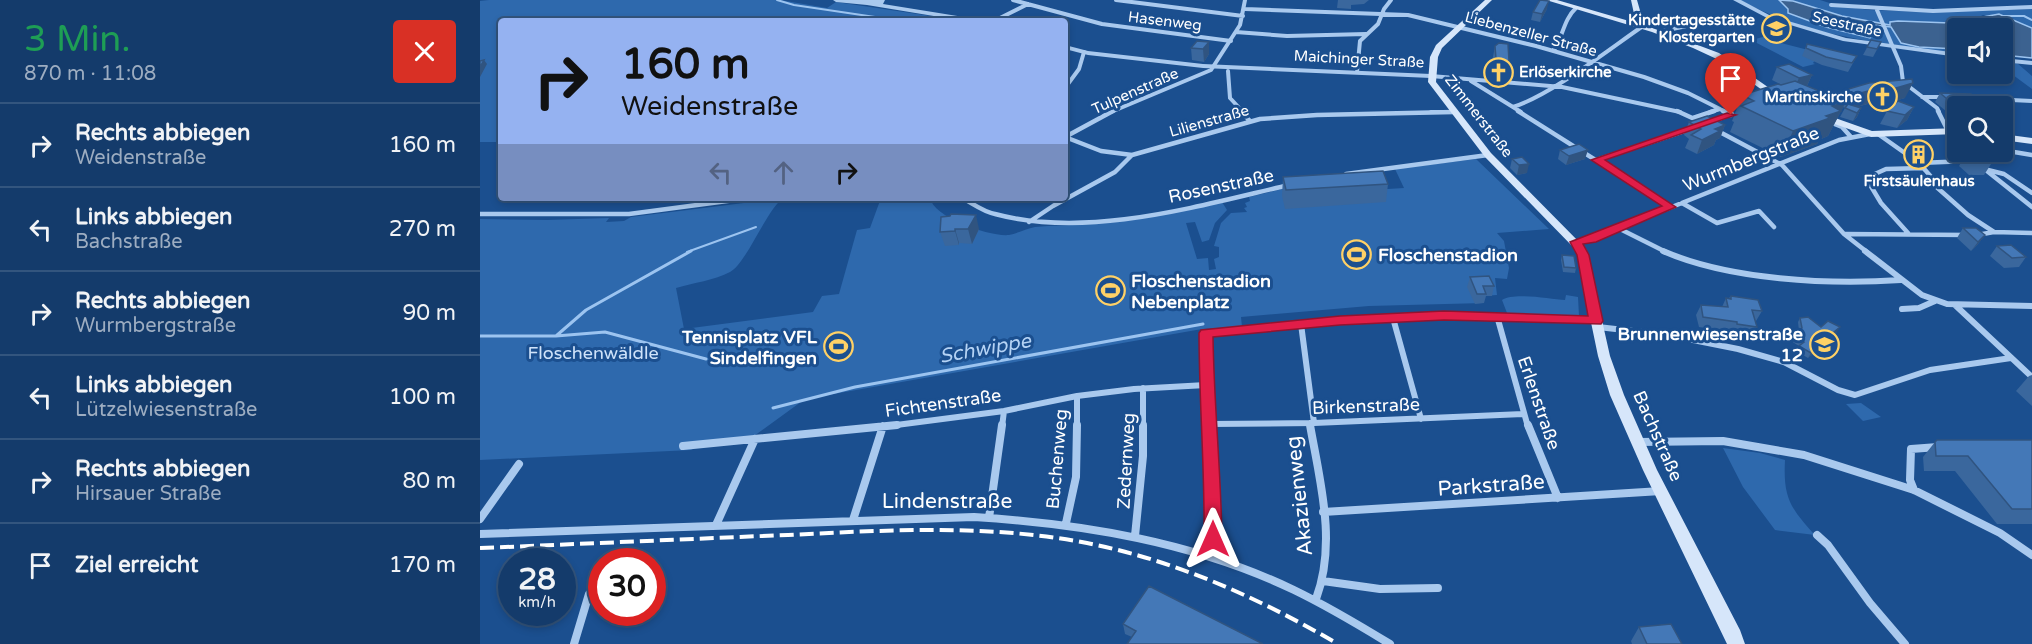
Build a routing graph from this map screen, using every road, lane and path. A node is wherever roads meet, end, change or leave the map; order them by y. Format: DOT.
graph roads {
  1 [pos="836,0"];
  2 [pos="1013,0"];
  3 [pos="1116,0"];
  4 [pos="1245,0"];
  5 [pos="1390,0"];
  6 [pos="1489,0"];
  7 [pos="1551,0"];
  8 [pos="1634,0"];
  9 [pos="1736,0"];
  10 [pos="882,2"];
  11 [pos="1028,4"];
  12 [pos="1832,6"];
  13 [pos="2032,7"];
  14 [pos="1576,8"];
  15 [pos="1245,9"];
  16 [pos="1877,10"];
  17 [pos="1383,12"];
  18 [pos="1243,16"];
  19 [pos="961,18"];
  20 [pos="1000,18"];
  21 [pos="1709,21"];
  22 [pos="1643,26"];
  23 [pos="1458,27"];
  24 [pos="1659,32"];
  25 [pos="1236,33"];
  26 [pos="1366,34"];
  27 [pos="1231,41"];
  28 [pos="1891,47"];
  29 [pos="1068,48"];
  30 [pos="1553,51"];
  31 [pos="1084,52"];
  32 [pos="1947,54"];
  33 [pos="2013,61"];
  34 [pos="1591,62"];
  35 [pos="2032,63"];
  36 [pos="1214,67"];
  37 [pos="1228,71"];
  38 [pos="1357,72"];
  39 [pos="1431,76"];
  40 [pos="1468,79"];
  41 [pos="1068,84"];
  42 [pos="1554,86"];
  43 [pos="1922,97"];
  44 [pos="1947,97"];
  45 [pos="1779,99"];
  46 [pos="2013,100"];
  47 [pos="2032,101"];
  48 [pos="1513,107"];
  49 [pos="1720,109"];
  50 [pos="1741,111"];
  51 [pos="1454,112"];
  52 [pos="1812,113"];
  53 [pos="1731,115"];
  54 [pos="1693,118"];
  55 [pos="1249,120"];
  56 [pos="1947,122"];
  57 [pos="1705,124"];
  58 [pos="1947,131"];
  59 [pos="1874,134"];
  60 [pos="1068,135"];
  61 [pos="1068,138"];
  62 [pos="1851,138"];
  63 [pos="2013,138"];
  64 [pos="2032,141"];
  65 [pos="2013,152"];
  66 [pos="1132,154"];
  67 [pos="1488,155"];
  68 [pos="2032,155"];
  69 [pos="1596,160"];
  70 [pos="1961,162"];
  71 [pos="1975,162"];
  72 [pos="1782,165"];
  73 [pos="1921,165"];
  74 [pos="1983,169"];
  75 [pos="1339,175"];
  76 [pos="1299,183"];
  77 [pos="2032,193"];
  78 [pos="1068,197"];
  79 [pos="727,201"];
  80 [pos="966,201"];
  81 [pos="1060,201"];
  82 [pos="1682,203"];
  83 [pos="1670,207"];
  84 [pos="2032,207"];
  85 [pos="480,214"];
  86 [pos="1029,222"];
  87 [pos="1618,228"];
  88 [pos="1774,228"];
  89 [pos="1994,232"];
  90 [pos="1908,233"];
  91 [pos="2032,233"];
  92 [pos="1844,234"];
  93 [pos="1576,242"];
  94 [pos="1901,280"];
  95 [pos="1935,301"];
  96 [pos="1955,304"];
  97 [pos="2032,306"];
  98 [pos="1902,309"];
  99 [pos="1497,316"];
  100 [pos="1393,318"];
  101 [pos="1301,324"];
  102 [pos="1597,324"];
  103 [pos="2011,358"];
  104 [pos="2032,377"];
  105 [pos="1206,385"];
  106 [pos="1143,388"];
  107 [pos="1077,396"];
  108 [pos="1004,411"];
  109 [pos="1523,414"];
  110 [pos="1422,419"];
  111 [pos="1312,423"];
  112 [pos="1210,424"];
  113 [pos="883,426"];
  114 [pos="755,439"];
  115 [pos="1637,442"];
  116 [pos="683,446"];
  117 [pos="1943,447"];
  118 [pos="519,464"];
  119 [pos="1914,490"];
  120 [pos="1661,491"];
  121 [pos="1558,498"];
  122 [pos="1323,512"];
  123 [pos="989,518"];
  124 [pos="480,519"];
  125 [pos="853,520"];
  126 [pos="1066,523"];
  127 [pos="716,525"];
  128 [pos="480,534"];
  129 [pos="1817,535"];
  130 [pos="1135,536"];
  131 [pos="2032,555"];
  132 [pos="1210,556"];
  133 [pos="1323,580"];
  134 [pos="1438,588"];
  135 [pos="588,597"];
  136 [pos="1316,599"];
  137 [pos="1737,641"];
  138 [pos="574,644"];
  139 [pos="1390,644"];
  140 [pos="1905,644"];
  1 -- 10 [label="street"];
  2 -- 11 [label="street, Hasenweg"];
  3 -- 18 [label="street"];
  4 -- 15 [label="street"];
  5 -- 17 [label="street"];
  6 -- 23 [label="main road, Zimmerstraße"];
  7 -- 14 [label="main road"];
  8 -- 22 [label="main road"];
  9 -- 28 [label="street, Seestraße"];
  10 -- 19 [label="street"];
  11 -- 20 [label="street"];
  11 -- 27 [label="street, Hasenweg"];
  12 -- 16 [label="street"];
  13 -- 16 [label="street"];
  14 -- 22 [label="main road"];
  14 -- 30 [label="street"];
  15 -- 17 [label="street, Liebenzeller Straße"];
  15 -- 18 [label="street"];
  16 -- 28 [label="street"];
  17 -- 23 [label="street, Liebenzeller Straße"];
  17 -- 26 [label="street"];
  18 -- 25 [label="street"];
  21 -- 24 [label="street"];
  22 -- 24 [label="main road"];
  22 -- 34 [label="street"];
  23 -- 30 [label="street, Liebenzeller Straße"];
  23 -- 39 [label="main road, Zimmerstraße"];
  24 -- 45 [label="main road"];
  25 -- 26 [label="street"];
  25 -- 27 [label="street"];
  26 -- 38 [label="street"];
  27 -- 36 [label="street"];
  28 -- 32 [label="street, Seestraße"];
  28 -- 43 [label="street"];
  29 -- 31 [label="street, Maichinger Straße"];
  30 -- 34 [label="street, Liebenzeller Straße"];
  31 -- 36 [label="street, Maichinger Straße"];
  31 -- 41 [label="street"];
  33 -- 35 [label="street"];
  34 -- 42 [label="street"];
  34 -- 49 [label="street, Liebenzeller Straße"];
  36 -- 38 [label="street, Maichinger Straße"];
  36 -- 60 [label="street, Tulpenstraße"];
  37 -- 55 [label="street"];
  38 -- 39 [label="street, Maichinger Straße"];
  39 -- 40 [label="street, Maichinger Straße"];
  39 -- 51 [label="main road, Zimmerstraße"];
  40 -- 42 [label="street, Maichinger Straße"];
  40 -- 48 [label="street"];
  42 -- 48 [label="street"];
  42 -- 54 [label="street, Maichinger Straße"];
  43 -- 44 [label="street"];
  43 -- 56 [label="street"];
  46 -- 47 [label="street"];
  48 -- 69 [label="street"];
  49 -- 53 [label="street, Liebenzeller Straße"];
  49 -- 54 [label="street"];
  50 -- 53 [label="street"];
  51 -- 55 [label="street, Lilienstraße"];
  51 -- 67 [label="main road, Zimmerstraße"];
  52 -- 59 [label="main road"];
  52 -- 62 [label="street"];
  53 -- 57 [label="street"];
  54 -- 57 [label="street, Maichinger Straße"];
  55 -- 66 [label="street, Lilienstraße"];
  57 -- 69 [label="street"];
  57 -- 72 [label="street, Maichinger Straße"];
  58 -- 59 [label="main road"];
  59 -- 62 [label="street, Wurmbergstraße"];
  59 -- 73 [label="street"];
  61 -- 66 [label="street"];
  62 -- 72 [label="street, Wurmbergstraße"];
  63 -- 64 [label="main road"];
  65 -- 68 [label="street"];
  66 -- 78 [label="street, Lilienstraße"];
  67 -- 75 [label="street"];
  67 -- 93 [label="main road, Zimmerstraße"];
  69 -- 83 [label="street"];
  70 -- 73 [label="street"];
  71 -- 74 [label="street"];
  72 -- 82 [label="street, Wurmbergstraße"];
  72 -- 92 [label="street"];
  73 -- 89 [label="street"];
  73 -- 90 [label="street"];
  74 -- 77 [label="street"];
  74 -- 84 [label="street"];
  76 -- 86 [label="street, Rosenstraße"];
  79 -- 85 [label="street"];
  80 -- 86 [label="street, Rosenstraße"];
  81 -- 86 [label="street, Lilienstraße"];
  82 -- 83 [label="street, Wurmbergstraße"];
  82 -- 88 [label="street"];
  83 -- 87 [label="street, Wurmbergstraße"];
  87 -- 93 [label="street, Wurmbergstraße"];
  87 -- 94 [label="street"];
  89 -- 90 [label="street"];
  89 -- 91 [label="street"];
  90 -- 92 [label="street"];
  92 -- 94 [label="street"];
  93 -- 102 [label="main road, Bachstraße"];
  94 -- 95 [label="street"];
  95 -- 96 [label="street"];
  95 -- 98 [label="street"];
  96 -- 97 [label="street"];
  96 -- 103 [label="street"];
  99 -- 100 [label="street"];
  99 -- 102 [label="street"];
  99 -- 109 [label="street, Erlenstraße"];
  100 -- 101 [label="street"];
  100 -- 110 [label="street"];
  101 -- 105 [label="street"];
  101 -- 111 [label="street, Akazienweg"];
  102 -- 103 [label="street"];
  102 -- 115 [label="main road, Bachstraße"];
  103 -- 104 [label="street"];
  105 -- 106 [label="street, Fichtenstraße"];
  105 -- 112 [label="street"];
  106 -- 107 [label="street, Fichtenstraße"];
  106 -- 130 [label="street, Zedernweg"];
  107 -- 108 [label="street, Fichtenstraße"];
  107 -- 126 [label="street, Buchenweg"];
  108 -- 113 [label="street, Fichtenstraße"];
  108 -- 123 [label="street"];
  109 -- 110 [label="street, Birkenstraße"];
  109 -- 121 [label="street, Erlenstraße"];
  110 -- 111 [label="street, Birkenstraße"];
  111 -- 112 [label="street, Birkenstraße"];
  111 -- 122 [label="street, Akazienweg"];
  112 -- 132 [label="street"];
  113 -- 114 [label="street, Fichtenstraße"];
  113 -- 125 [label="street"];
  114 -- 116 [label="street, Fichtenstraße"];
  114 -- 127 [label="street"];
  115 -- 119 [label="street"];
  115 -- 120 [label="main road, Bachstraße"];
  117 -- 119 [label="street"];
  118 -- 124 [label="street"];
  119 -- 131 [label="street"];
  120 -- 121 [label="street, Parkstraße"];
  120 -- 137 [label="main road, Bachstraße"];
  121 -- 122 [label="street, Parkstraße"];
  122 -- 133 [label="street, Akazienweg"];
  123 -- 125 [label="street, Lindenstraße"];
  123 -- 126 [label="street, Lindenstraße"];
  125 -- 127 [label="street, Lindenstraße"];
  126 -- 130 [label="street, Lindenstraße"];
  127 -- 128 [label="street, Lindenstraße"];
  129 -- 140 [label="street"];
  130 -- 132 [label="street, Lindenstraße"];
  132 -- 136 [label="street, Lindenstraße"];
  133 -- 134 [label="street"];
  133 -- 136 [label="street, Akazienweg"];
  135 -- 138 [label="street"];
  136 -- 139 [label="street, Lindenstraße"];
}
